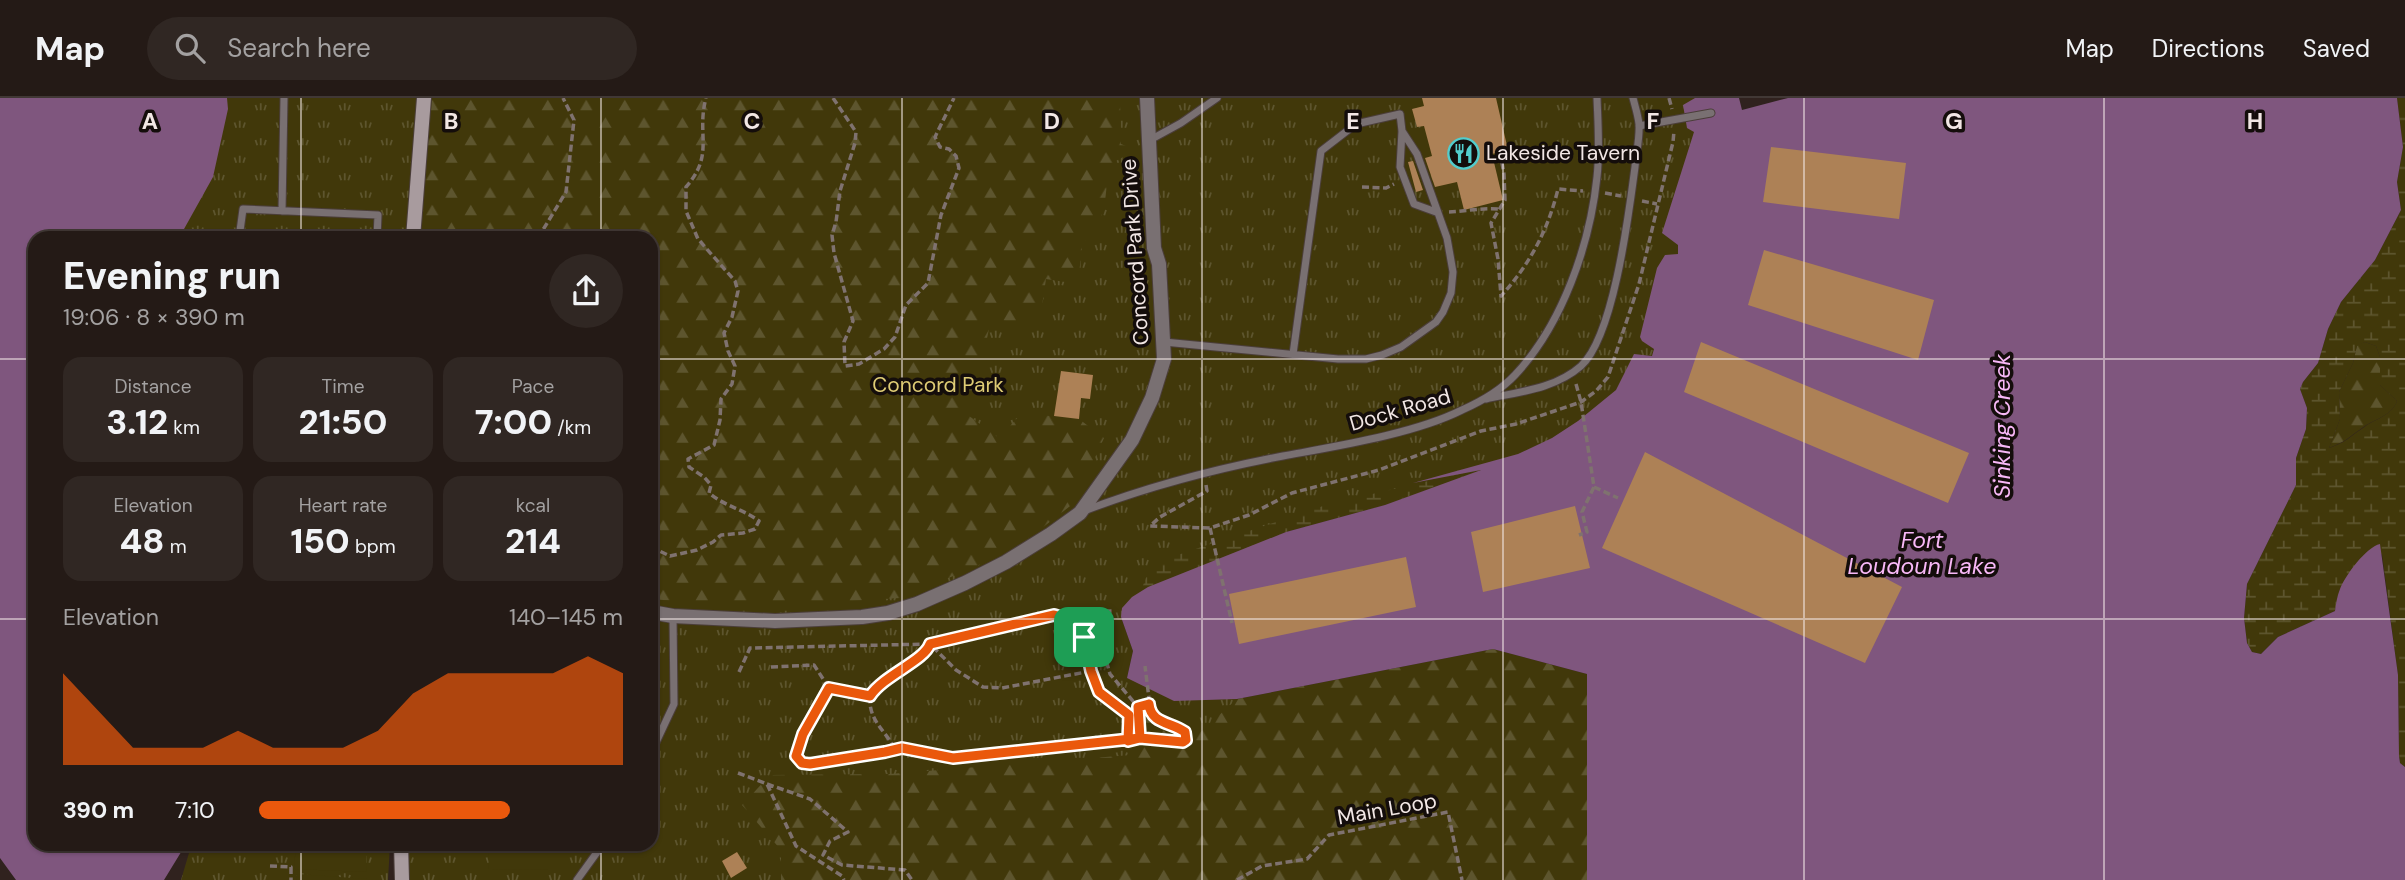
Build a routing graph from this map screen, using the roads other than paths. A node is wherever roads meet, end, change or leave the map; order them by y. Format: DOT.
graph roads {
  1 [pos="284,98"];
  2 [pos="424,98"];
  3 [pos="1147,98"];
  4 [pos="1217,98"];
  5 [pos="1597,98"];
  6 [pos="1633,98"];
  7 [pos="1712,113"];
  8 [pos="1639,126"];
  9 [pos="1402,131"];
  10 [pos="1149,140"];
  11 [pos="282,211"];
  12 [pos="1436,212"];
  13 [pos="240,231"];
  14 [pos="377,231"];
  15 [pos="414,231"];
  16 [pos="1163,342"];
  17 [pos="1293,354"];
  18 [pos="1483,400"];
  19 [pos="1080,513"];
  20 [pos="658,613"];
  21 [pos="673,616"];
  22 [pos="658,738"];
  23 [pos="401,851"];
  24 [pos="598,851"];
  25 [pos="402,880"];
  26 [pos="577,880"];
  1 -- 11 [label="lane"];
  2 -- 15 [label="main road"];
  3 -- 10 [label="street, Concord Park Drive"];
  4 -- 10 [label="lane"];
  5 -- 18 [label="lane, Dock Road"];
  6 -- 8 [label="lane"];
  7 -- 8 [label="lane"];
  8 -- 18 [label="lane"];
  9 -- 12 [label="lane"];
  9 -- 12 [label="lane"];
  9 -- 17 [label="lane"];
  10 -- 16 [label="street, Concord Park Drive"];
  11 -- 13 [label="lane"];
  11 -- 14 [label="lane"];
  12 -- 17 [label="lane"];
  16 -- 17 [label="lane"];
  16 -- 19 [label="street, Concord Park Drive"];
  18 -- 19 [label="lane, Dock Road"];
  19 -- 21 [label="street, Concord Park Drive"];
  20 -- 21 [label="street, Concord Park Drive"];
  21 -- 22 [label="lane"];
  23 -- 25 [label="main road"];
  24 -- 26 [label="lane"];
}
